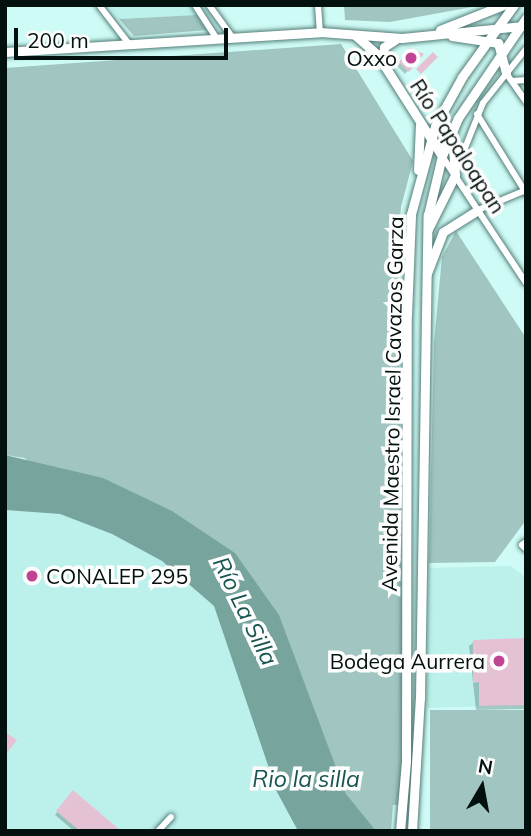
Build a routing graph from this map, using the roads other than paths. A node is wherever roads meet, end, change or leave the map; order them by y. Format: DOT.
graph roads {
  1 [pos="99,5"];
  2 [pos="195,5"];
  3 [pos="209,5"];
  4 [pos="318,5"];
  5 [pos="503,5"];
  6 [pos="514,5"];
  7 [pos="524,23"];
  8 [pos="496,28"];
  9 [pos="320,32"];
  10 [pos="439,33"];
  11 [pos="353,34"];
  12 [pos="233,38"];
  13 [pos="402,38"];
  14 [pos="217,39"];
  15 [pos="488,39"];
  16 [pos="129,44"];
  17 [pos="502,49"];
  18 [pos="526,49"];
  19 [pos="5,52"];
  20 [pos="382,62"];
  21 [pos="506,73"];
  22 [pos="526,80"];
  23 [pos="512,81"];
  24 [pos="526,102"];
  25 [pos="477,114"];
  26 [pos="418,118"];
  27 [pos="458,118"];
  28 [pos="435,126"];
  29 [pos="452,129"];
  30 [pos="430,138"];
  31 [pos="442,156"];
  32 [pos="419,175"];
  33 [pos="455,175"];
  34 [pos="525,191"];
  35 [pos="478,210"];
  36 [pos="425,235"];
  37 [pos="526,284"];
  38 [pos="424,285"];
  39 [pos="406,443"];
  40 [pos="421,474"];
  41 [pos="405,706"];
  42 [pos="419,726"];
  43 [pos="171,817"];
  44 [pos="158,831"];
  45 [pos="400,831"];
  46 [pos="412,831"];
  1 -- 16 [label="street"];
  2 -- 14 [label="street"];
  3 -- 12 [label="street"];
  4 -- 9 [label="street"];
  5 -- 10 [label="main road"];
  6 -- 8 [label="main road, Avenida Maestro Israel Cavazos Garza"];
  7 -- 8 [label="main road"];
  7 -- 17 [label="main road, Avenida Maestro Israel Cavazos Garza"];
  8 -- 10 [label="main road"];
  8 -- 15 [label="main road, Avenida Maestro Israel Cavazos Garza"];
  9 -- 11 [label="main road"];
  9 -- 12 [label="main road"];
  10 -- 13 [label="main road"];
  10 -- 15 [label="main road"];
  11 -- 13 [label="main road"];
  11 -- 20 [label="main road, Río Papaloapan"];
  12 -- 14 [label="main road"];
  13 -- 20 [label="main road"];
  14 -- 16 [label="main road"];
  15 -- 17 [label="main road"];
  15 -- 28 [label="main road, Avenida Maestro Israel Cavazos Garza"];
  16 -- 19 [label="main road"];
  17 -- 21 [label="main road"];
  17 -- 27 [label="main road, Avenida Maestro Israel Cavazos Garza"];
  18 -- 21 [label="street"];
  20 -- 26 [label="main road, Río Papaloapan"];
  21 -- 23 [label="street"];
  21 -- 25 [label="street"];
  22 -- 23 [label="street"];
  23 -- 24 [label="street"];
  25 -- 33 [label="street"];
  25 -- 34 [label="street"];
  26 -- 28 [label="main road"];
  26 -- 30 [label="main road, Río Papaloapan"];
  26 -- 32 [label="main road"];
  27 -- 28 [label="main road"];
  27 -- 29 [label="main road, Avenida Maestro Israel Cavazos Garza"];
  28 -- 30 [label="main road, Avenida Maestro Israel Cavazos Garza"];
  29 -- 31 [label="main road, Avenida Maestro Israel Cavazos Garza"];
  29 -- 33 [label="main road"];
  30 -- 31 [label="main road, Río Papaloapan"];
  30 -- 32 [label="main road, Avenida Maestro Israel Cavazos Garza"];
  31 -- 33 [label="street, Río Papaloapan"];
  31 -- 36 [label="main road, Avenida Maestro Israel Cavazos Garza"];
  32 -- 39 [label="main road, Avenida Maestro Israel Cavazos Garza"];
  33 -- 35 [label="street, Río Papaloapan"];
  33 -- 36 [label="main road"];
  34 -- 35 [label="street"];
  35 -- 37 [label="street, Río Papaloapan"];
  35 -- 38 [label="main road"];
  36 -- 38 [label="main road, Avenida Maestro Israel Cavazos Garza"];
  38 -- 40 [label="main road, Avenida Maestro Israel Cavazos Garza"];
  39 -- 40 [label="main road"];
  39 -- 41 [label="main road, Avenida Maestro Israel Cavazos Garza"];
  40 -- 42 [label="main road, Avenida Maestro Israel Cavazos Garza"];
  41 -- 42 [label="main road"];
  41 -- 45 [label="main road, Avenida Maestro Israel Cavazos Garza"];
  42 -- 46 [label="main road, Avenida Maestro Israel Cavazos Garza"];
  43 -- 44 [label="street"];
}
